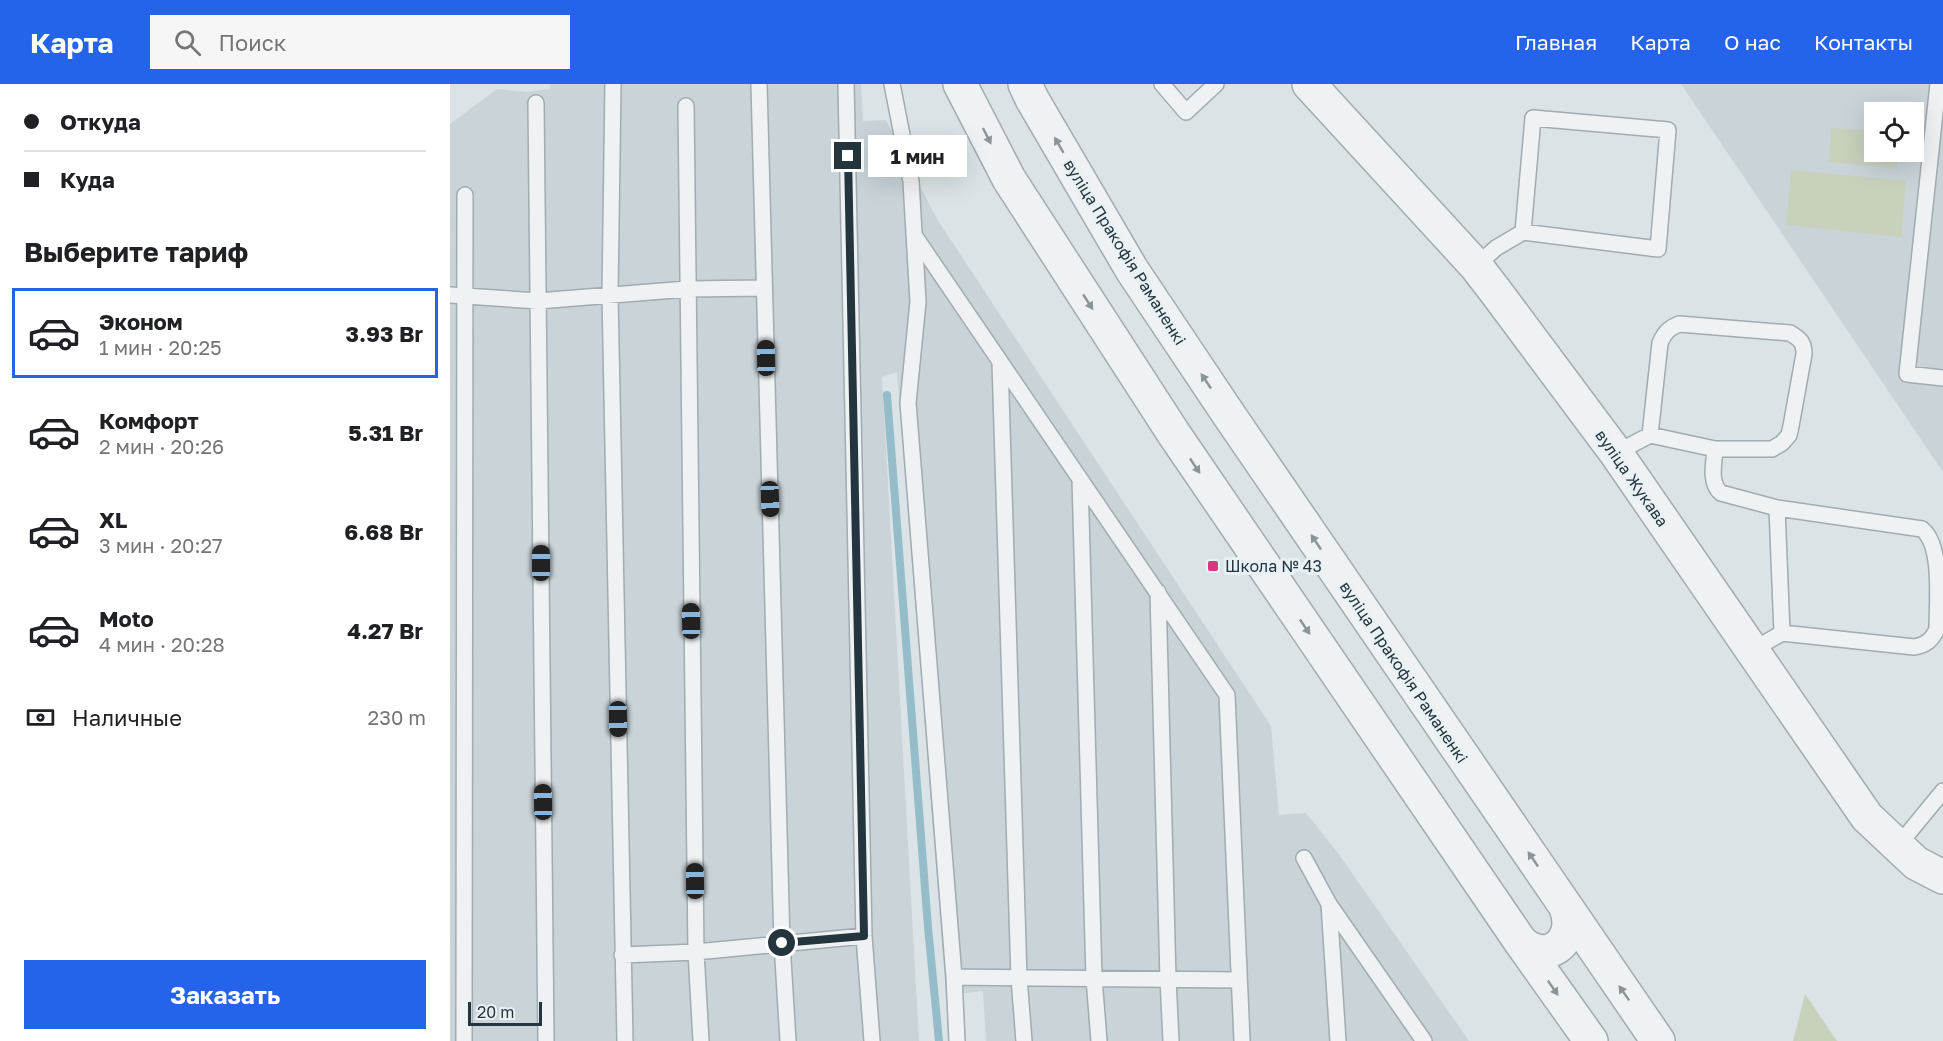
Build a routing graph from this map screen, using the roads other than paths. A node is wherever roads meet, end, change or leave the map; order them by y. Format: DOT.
graph roads {
  1 [pos="613,84"];
  2 [pos="759,84"];
  3 [pos="846,84"];
  4 [pos="892,84"];
  5 [pos="960,84"];
  6 [pos="1025,84"];
  7 [pos="1162,84"];
  8 [pos="1216,84"];
  9 [pos="1943,85"];
  10 [pos="1318,87"];
  11 [pos="536,103"];
  12 [pos="686,106"];
  13 [pos="465,195"];
  14 [pos="1522,232"];
  15 [pos="914,235"];
  16 [pos="1476,266"];
  17 [pos="764,288"];
  18 [pos="687,290"];
  19 [pos="450,295"];
  20 [pos="610,295"];
  21 [pos="466,296"];
  22 [pos="538,301"];
  23 [pos="1000,362"];
  24 [pos="1943,378"];
  25 [pos="1650,435"];
  26 [pos="1715,449"];
  27 [pos="1616,453"];
  28 [pos="1080,479"];
  29 [pos="1778,508"];
  30 [pos="1158,592"];
  31 [pos="1782,633"];
  32 [pos="1752,651"];
  33 [pos="1943,791"];
  34 [pos="1897,847"];
  35 [pos="1304,858"];
  36 [pos="1943,877"];
  37 [pos="1329,904"];
  38 [pos="1566,908"];
  39 [pos="864,936"];
  40 [pos="1520,940"];
  41 [pos="782,943"];
  42 [pos="696,952"];
  43 [pos="622,955"];
  44 [pos="954,977"];
  45 [pos="1018,978"];
  46 [pos="1094,978"];
  47 [pos="1168,979"];
  48 [pos="1238,980"];
  49 [pos="1420,1037"];
  50 [pos="464,1041"];
  51 [pos="546,1041"];
  52 [pos="625,1041"];
  53 [pos="701,1041"];
  54 [pos="788,1041"];
  55 [pos="872,1041"];
  56 [pos="957,1041"];
  57 [pos="1024,1041"];
  58 [pos="1099,1041"];
  59 [pos="1171,1041"];
  60 [pos="1242,1041"];
  61 [pos="1338,1041"];
  62 [pos="1591,1041"];
  63 [pos="1658,1041"];
  1 -- 20 [label="lane"];
  2 -- 17 [label="lane"];
  3 -- 39 [label="lane"];
  4 -- 15 [label="lane"];
  5 -- 40 [label="street, one-way"];
  38 -- 6 [label="street, вуліца Пракофія Раманенкі, one-way"];
  7 -- 8 [label="lane"];
  9 -- 24 [label="lane"];
  10 -- 16 [label="street, вуліца Жукава"];
  11 -- 22 [label="lane"];
  12 -- 18 [label="lane"];
  13 -- 21 [label="lane"];
  14 -- 14 [label="lane"];
  14 -- 16 [label="lane"];
  15 -- 23 [label="lane"];
  15 -- 44 [label="lane"];
  16 -- 27 [label="street, вуліца Жукава"];
  17 -- 18 [label="lane"];
  17 -- 41 [label="lane"];
  18 -- 20 [label="lane"];
  18 -- 42 [label="lane"];
  19 -- 21 [label="lane"];
  20 -- 22 [label="lane"];
  20 -- 43 [label="lane"];
  21 -- 22 [label="lane"];
  21 -- 50 [label="lane"];
  22 -- 51 [label="lane"];
  23 -- 28 [label="lane"];
  23 -- 45 [label="lane"];
  25 -- 26 [label="lane"];
  25 -- 26 [label="lane"];
  25 -- 27 [label="lane"];
  26 -- 29 [label="lane"];
  27 -- 32 [label="street, вуліца Жукава"];
  28 -- 30 [label="lane"];
  28 -- 46 [label="lane"];
  29 -- 31 [label="lane"];
  29 -- 31 [label="lane"];
  30 -- 47 [label="lane"];
  30 -- 48 [label="lane"];
  31 -- 32 [label="lane"];
  32 -- 34 [label="street, вуліца Жукава"];
  33 -- 34 [label="lane"];
  34 -- 36 [label="street, вуліца Жукава"];
  35 -- 37 [label="lane"];
  37 -- 49 [label="lane"];
  37 -- 61 [label="lane"];
  38 -- 40 [label="street"];
  63 -- 38 [label="street, вуліца Пракофія Раманенкі, one-way"];
  39 -- 41 [label="lane"];
  39 -- 55 [label="lane"];
  40 -- 62 [label="street, one-way"];
  41 -- 42 [label="lane"];
  41 -- 54 [label="lane"];
  42 -- 43 [label="lane"];
  42 -- 53 [label="lane"];
  43 -- 52 [label="lane"];
  44 -- 45 [label="lane"];
  44 -- 56 [label="lane"];
  45 -- 46 [label="lane"];
  45 -- 57 [label="lane"];
  46 -- 47 [label="lane"];
  46 -- 58 [label="lane"];
  47 -- 48 [label="lane"];
  47 -- 59 [label="lane"];
  48 -- 60 [label="lane"];
}
